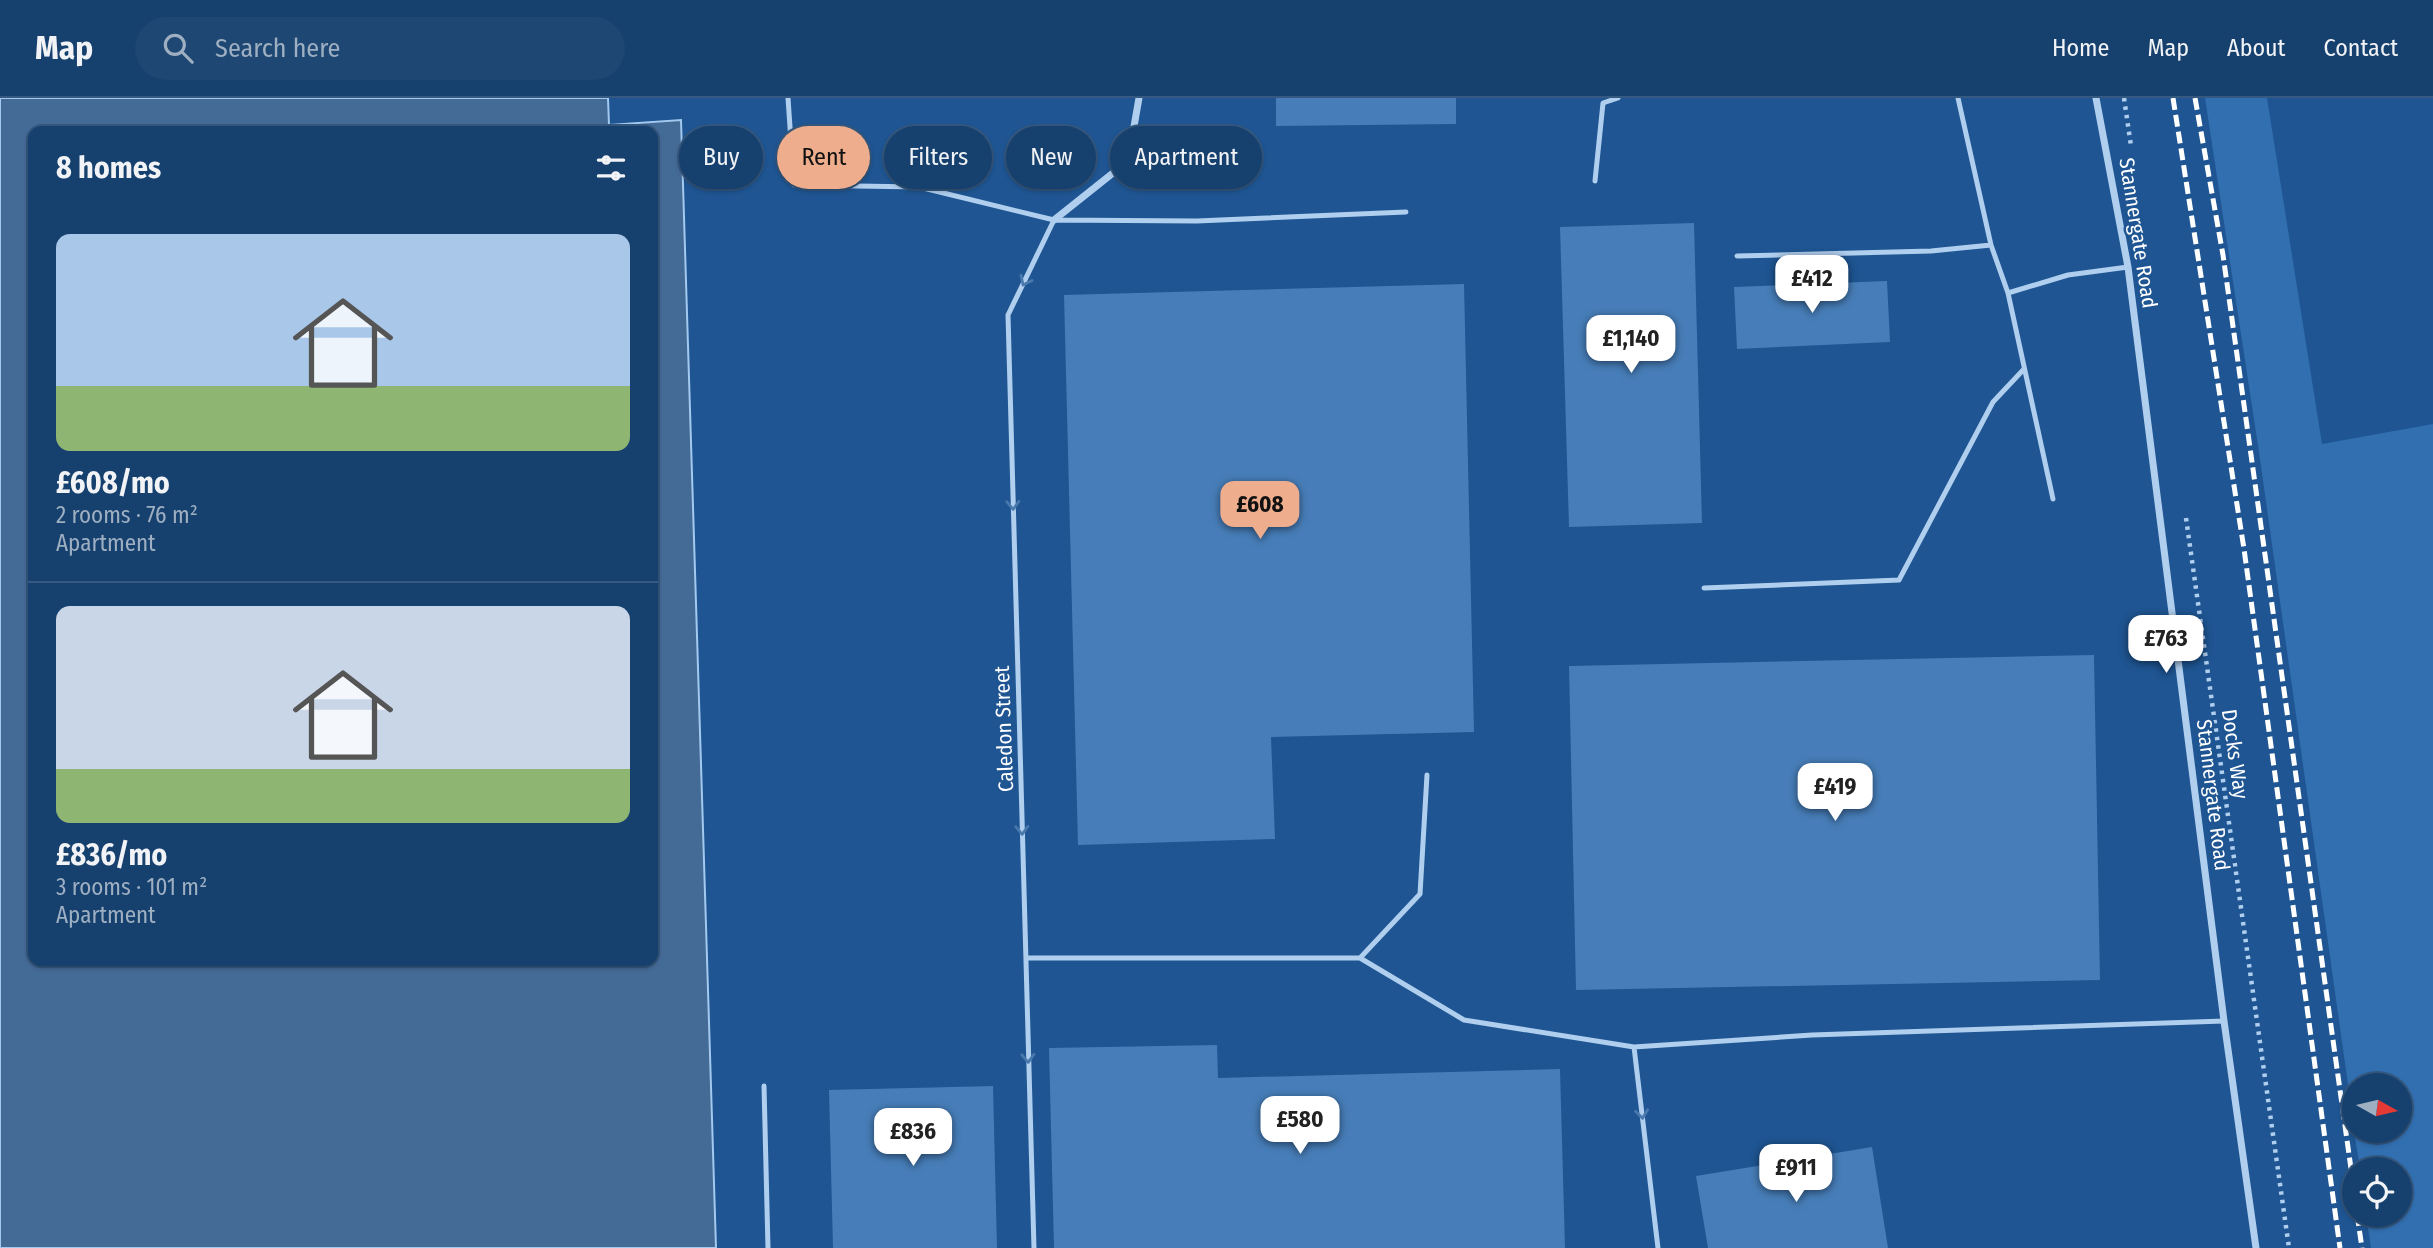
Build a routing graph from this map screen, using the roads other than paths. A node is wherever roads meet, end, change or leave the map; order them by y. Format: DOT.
graph roads {
  1 [pos="788,98"];
  2 [pos="1139,98"];
  3 [pos="1618,98"];
  4 [pos="1958,98"];
  5 [pos="2096,98"];
  6 [pos="1595,181"];
  7 [pos="1406,212"];
  8 [pos="1054,220"];
  9 [pos="1991,244"];
  10 [pos="1737,256"];
  11 [pos="2128,267"];
  12 [pos="2008,293"];
  13 [pos="2024,369"];
  14 [pos="2053,499"];
  15 [pos="1704,588"];
  16 [pos="1427,775"];
  17 [pos="1026,958"];
  18 [pos="1360,958"];
  19 [pos="2224,1021"];
  20 [pos="1634,1046"];
  21 [pos="764,1086"];
  22 [pos="768,1248"];
  23 [pos="1034,1248"];
  24 [pos="1658,1248"];
  25 [pos="2256,1248"];
  1 -- 8 [label="lane"];
  2 -- 8 [label="street"];
  3 -- 6 [label="lane"];
  4 -- 9 [label="lane"];
  5 -- 11 [label="street, Stannergate Road"];
  7 -- 8 [label="lane"];
  8 -- 17 [label="lane, Caledon Street, one-way"];
  9 -- 10 [label="lane"];
  9 -- 12 [label="lane"];
  11 -- 12 [label="lane"];
  11 -- 19 [label="street, Stannergate Road"];
  12 -- 13 [label="lane"];
  13 -- 14 [label="lane"];
  13 -- 15 [label="lane"];
  16 -- 18 [label="lane"];
  17 -- 18 [label="lane"];
  17 -- 23 [label="lane, Caledon Street, one-way"];
  18 -- 20 [label="lane"];
  19 -- 20 [label="lane"];
  19 -- 25 [label="street, Stannergate Road"];
  20 -- 24 [label="lane, one-way"];
  21 -- 22 [label="lane"];
}
